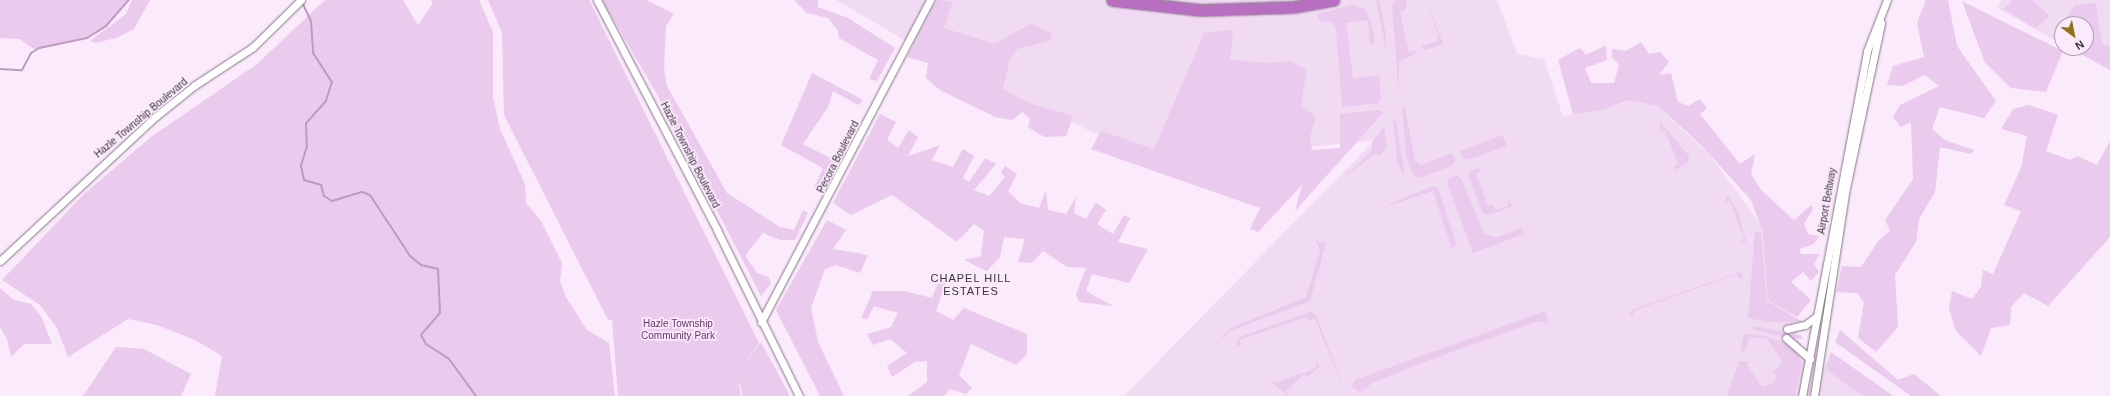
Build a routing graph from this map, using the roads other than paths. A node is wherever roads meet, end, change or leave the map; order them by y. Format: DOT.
graph roads {
  1 [pos="301,0"];
  2 [pos="597,0"];
  3 [pos="930,0"];
  4 [pos="1112,0"];
  5 [pos="1333,0"];
  6 [pos="1887,0"];
  7 [pos="1883,13"];
  8 [pos="0,261"];
  9 [pos="1817,316"];
  10 [pos="761,322"];
  11 [pos="1787,329"];
  12 [pos="1786,338"];
  13 [pos="1810,359"];
  14 [pos="799,396"];
  15 [pos="1802,396"];
  16 [pos="1814,396"];
  1 -- 8 [label="street, Hazle Township Boulevard"];
  2 -- 10 [label="street, Hazle Township Boulevard"];
  3 -- 10 [label="street, Pecora Boulevard"];
  4 -- 5 [label="highway"];
  6 -- 7 [label="street, Airport Beltway"];
  7 -- 9 [label="street, Airport Beltway"];
  7 -- 16 [label="street, Airport Beltway"];
  9 -- 11 [label="street"];
  9 -- 13 [label="street, Airport Beltway"];
  10 -- 14 [label="street, Hazle Township Boulevard"];
  12 -- 13 [label="street"];
  13 -- 15 [label="street, Airport Beltway"];
}
